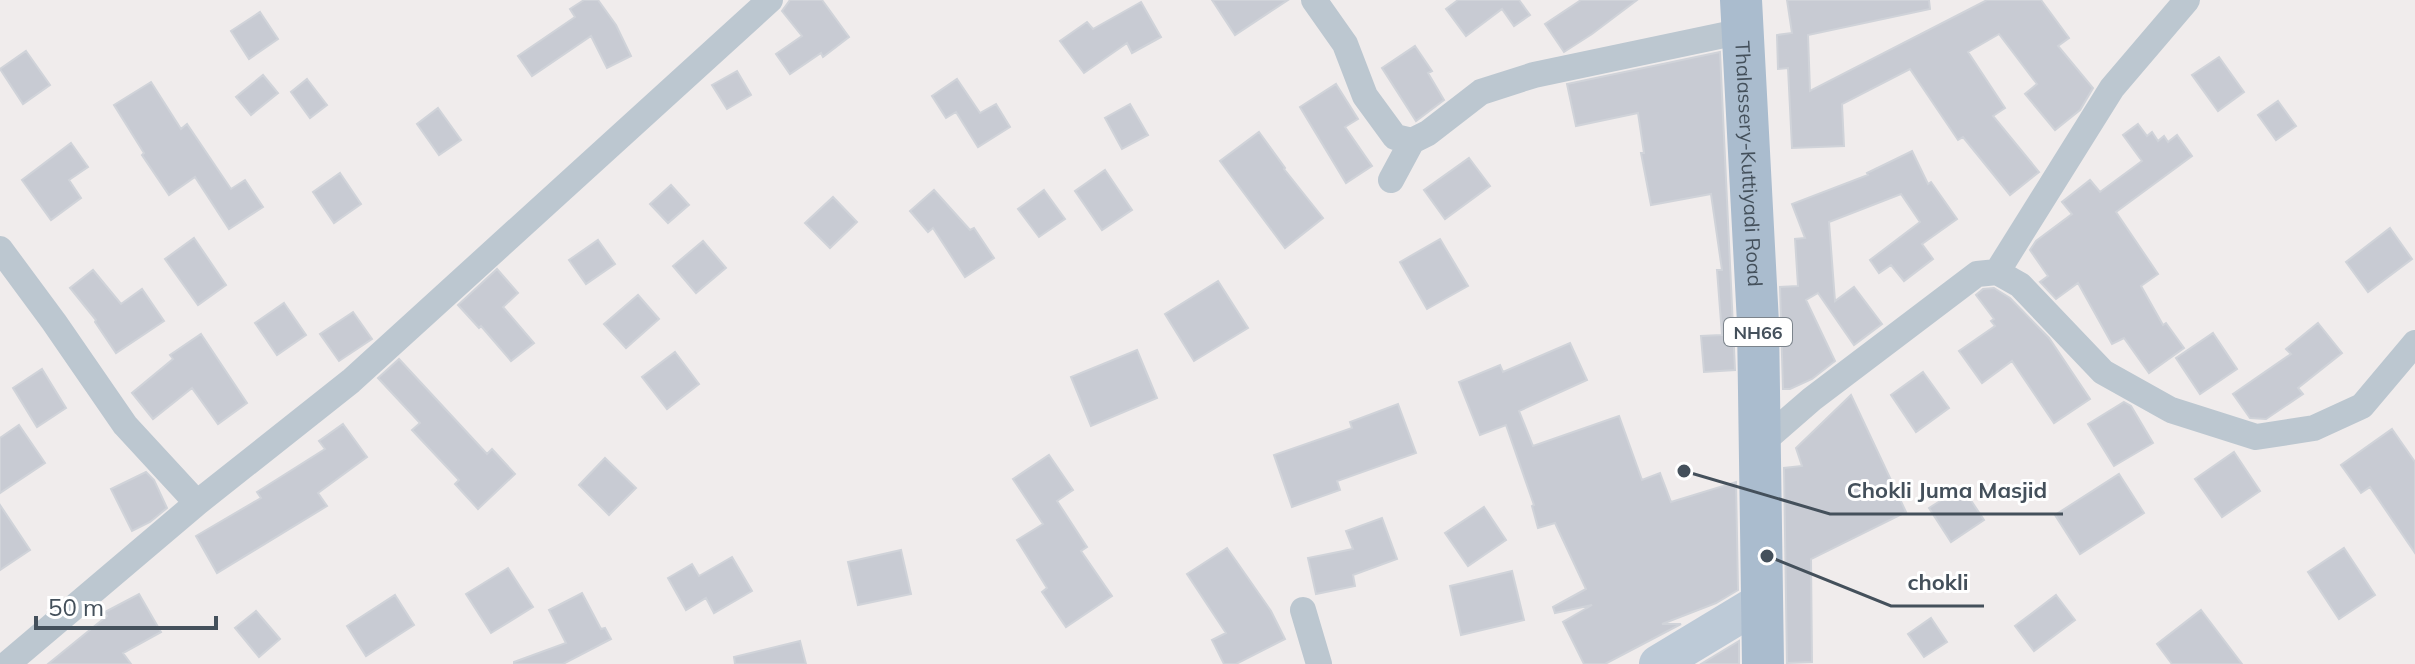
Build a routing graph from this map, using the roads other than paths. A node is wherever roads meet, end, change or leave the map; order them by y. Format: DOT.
graph roads {
  1 [pos="770,0"];
  2 [pos="1314,0"];
  3 [pos="2187,0"];
  4 [pos="1742,16"];
  5 [pos="1412,141"];
  6 [pos="1391,180"];
  7 [pos="0,249"];
  8 [pos="1997,272"];
  9 [pos="2415,343"];
  10 [pos="1759,445"];
  11 [pos="197,503"];
  12 [pos="1764,600"];
  13 [pos="1303,610"];
  14 [pos="7,664"];
  15 [pos="1319,664"];
  16 [pos="1658,664"];
  17 [pos="1763,664"];
  1 -- 11 [label="street"];
  2 -- 5 [label="street"];
  3 -- 8 [label="street"];
  4 -- 5 [label="street"];
  4 -- 10 [label="main road, Thalassery-Kuttiyadi Road / NH66"];
  5 -- 6 [label="street"];
  7 -- 11 [label="street"];
  8 -- 9 [label="street"];
  8 -- 10 [label="street"];
  10 -- 12 [label="main road, Thalassery-Kuttiyadi Road / NH66"];
  11 -- 14 [label="street"];
  12 -- 16 [label="main road"];
  12 -- 17 [label="main road, Thalassery-Kuttiyadi Road / NH66"];
  13 -- 15 [label="street"];
}
